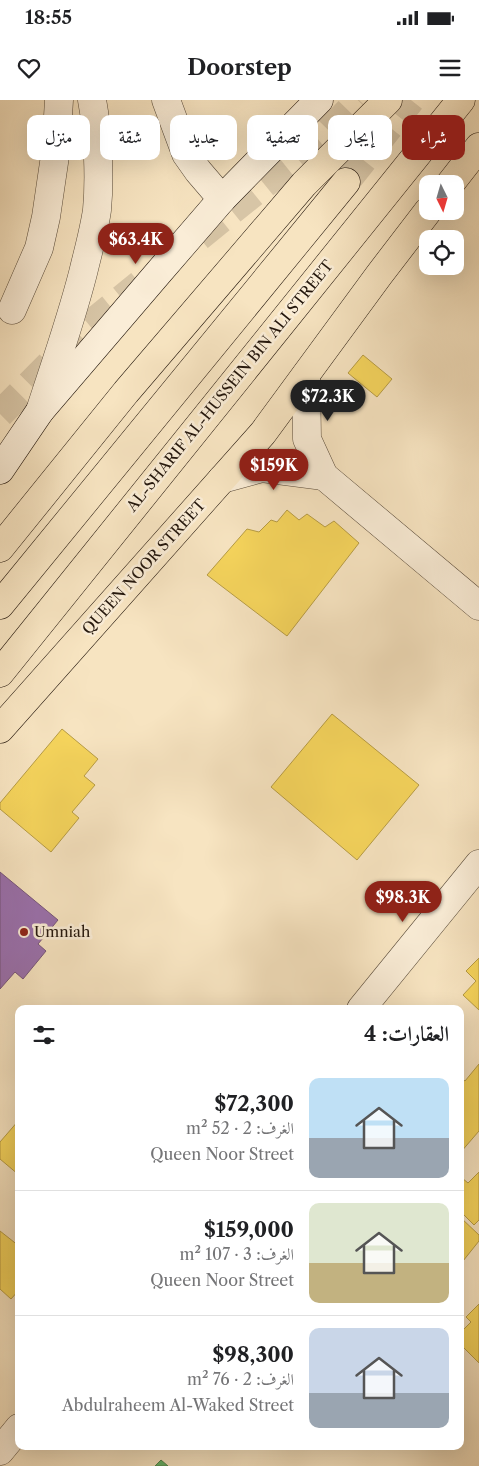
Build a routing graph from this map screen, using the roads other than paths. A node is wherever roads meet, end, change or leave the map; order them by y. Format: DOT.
graph roads {
  1 [pos="59,100"];
  2 [pos="92,100"];
  3 [pos="166,100"];
  4 [pos="319,100"];
  5 [pos="388,100"];
  6 [pos="461,100"];
  7 [pos="479,147"];
  8 [pos="457,175"];
  9 [pos="346,182"];
  10 [pos="222,199"];
  11 [pos="421,220"];
  12 [pos="12,310"];
  13 [pos="306,374"];
  14 [pos="40,411"];
  15 [pos="9,449"];
  16 [pos="0,470"];
  17 [pos="324,476"];
  18 [pos="222,480"];
  19 [pos="0,548"];
  20 [pos="0,606"];
  21 [pos="479,606"];
  22 [pos="0,673"];
  23 [pos="0,729"];
  24 [pos="479,864"];
  25 [pos="364,1005"];
  26 [pos="15,1433"];
  27 [pos="0,1451"];
  1 -- 12 [label="street"];
  2 -- 14 [label="street"];
  3 -- 10 [label="street"];
  4 -- 10 [label="street"];
  5 -- 19 [label="main road"];
  6 -- 22 [label="main road, AL-SHARIF AL-HUSSEIN BIN ALI STREET"];
  7 -- 8 [label="main road"];
  9 -- 20 [label="main road"];
  10 -- 14 [label="street"];
  11 -- 13 [label="main road, QUEEN NOOR STREET"];
  13 -- 17 [label="street"];
  13 -- 18 [label="main road, QUEEN NOOR STREET"];
  14 -- 15 [label="street"];
  15 -- 16 [label="street"];
  17 -- 18 [label="street"];
  17 -- 21 [label="street"];
  18 -- 23 [label="main road, QUEEN NOOR STREET"];
  24 -- 25 [label="street"];
  26 -- 27 [label="street"];
}
